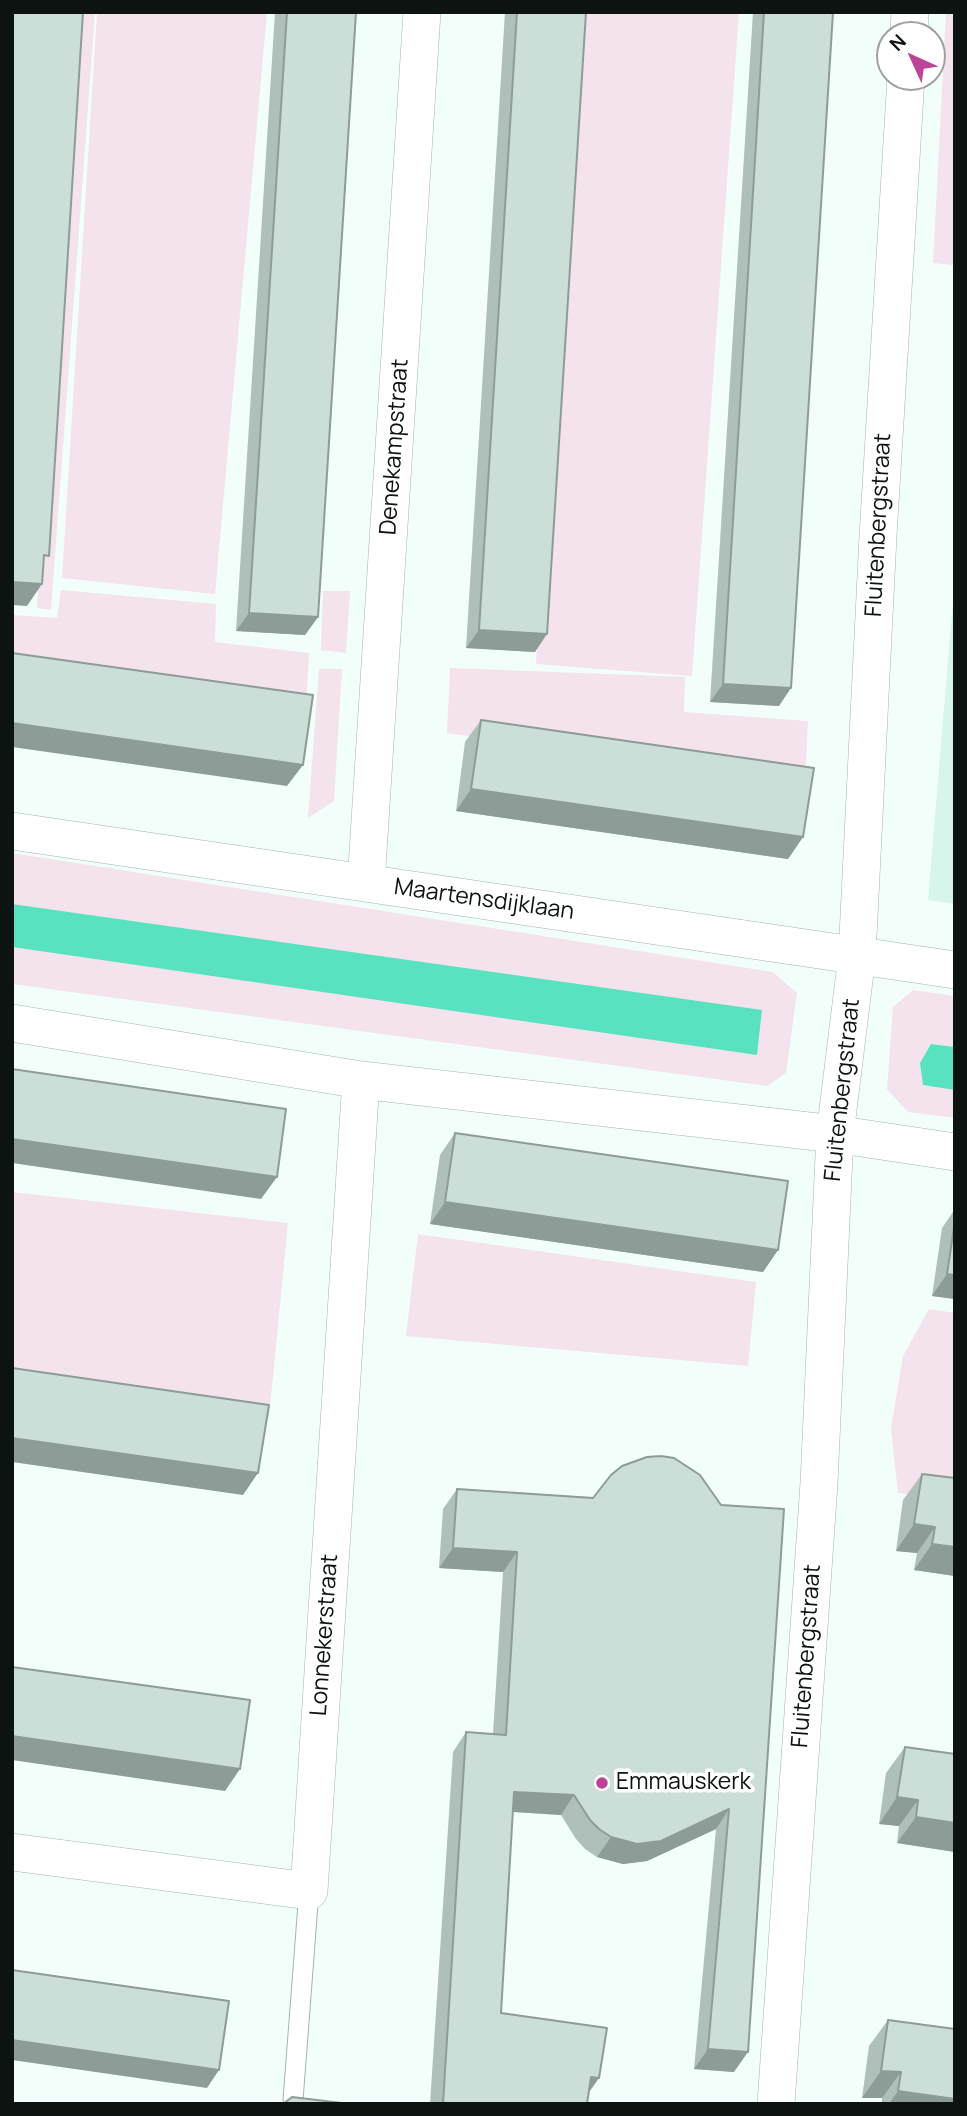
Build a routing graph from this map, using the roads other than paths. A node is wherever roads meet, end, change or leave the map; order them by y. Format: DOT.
graph roads {
  1 [pos="422,12"];
  2 [pos="905,91"];
  3 [pos="12,831"];
  4 [pos="366,883"];
  5 [pos="857,956"];
  6 [pos="955,970"];
  7 [pos="12,1023"];
  8 [pos="361,1080"];
  9 [pos="835,1134"];
  10 [pos="955,1152"];
  11 [pos="12,1852"];
  12 [pos="309,1891"];
  13 [pos="293,2100"];
  14 [pos="776,2104"];
  1 -- 4 [label="street, Denekampstraat"];
  2 -- 5 [label="street, Fluitenbergstraat"];
  3 -- 4 [label="street, Maartensdijklaan"];
  4 -- 5 [label="street, Maartensdijklaan"];
  5 -- 6 [label="street, Maartensdijklaan"];
  5 -- 9 [label="street, Fluitenbergstraat"];
  7 -- 8 [label="street"];
  8 -- 9 [label="street"];
  8 -- 12 [label="street, Lonnekerstraat"];
  9 -- 10 [label="street"];
  9 -- 14 [label="street, Fluitenbergstraat"];
  11 -- 12 [label="street"];
  12 -- 13 [label="lane"];
}
